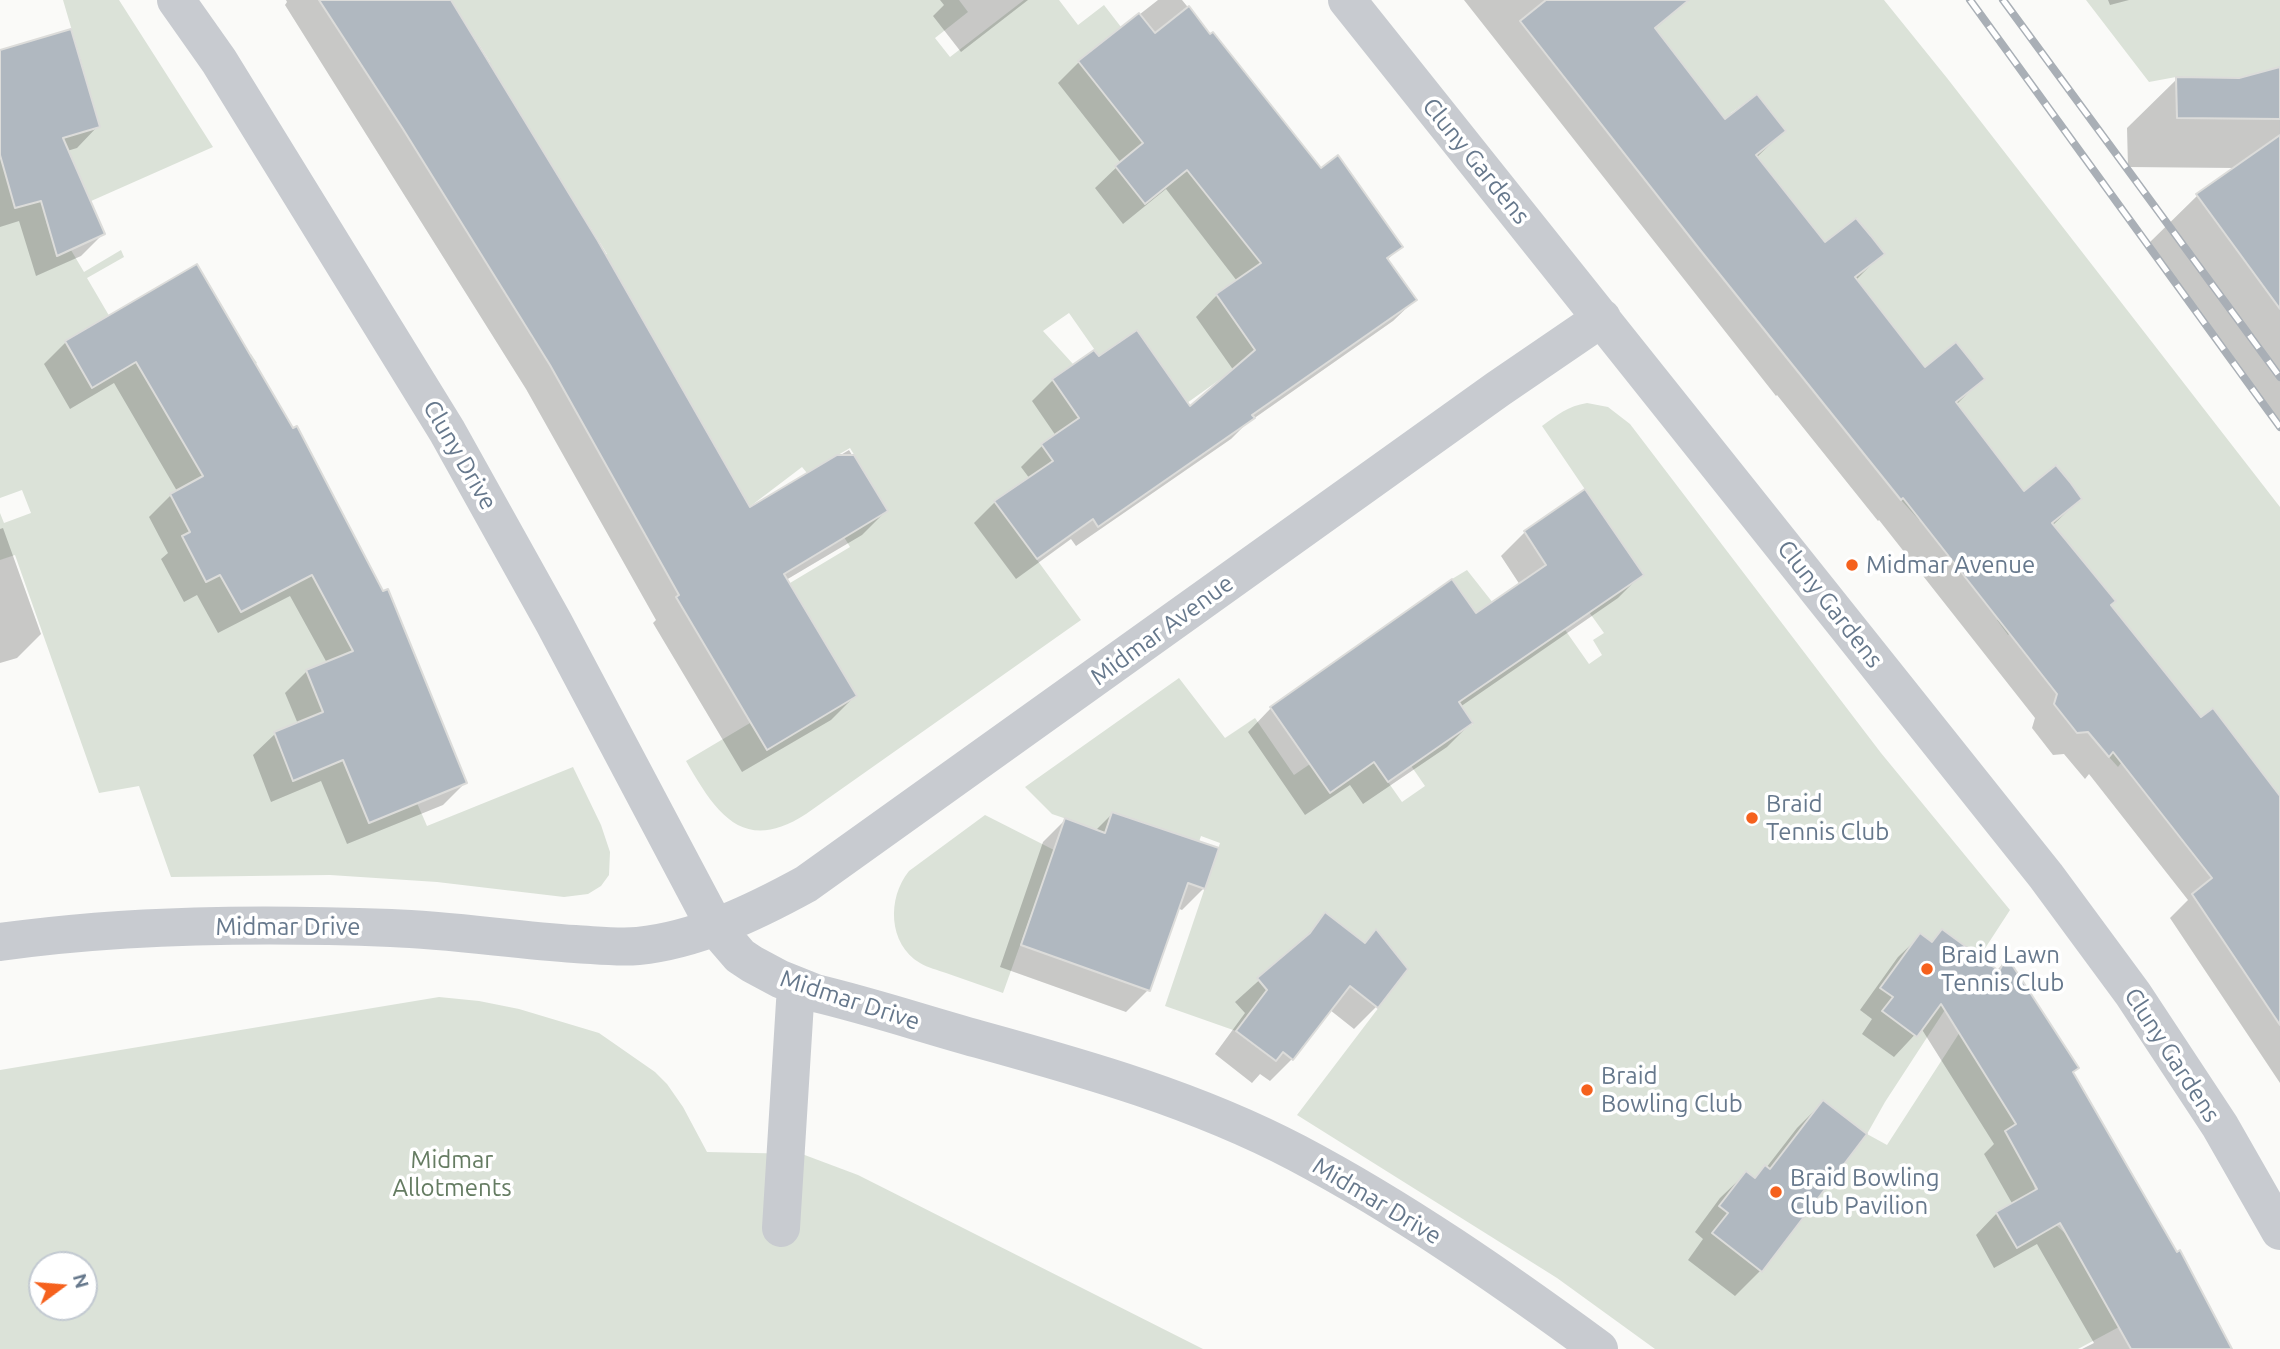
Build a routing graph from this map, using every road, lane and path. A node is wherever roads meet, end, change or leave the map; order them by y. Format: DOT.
graph roads {
  1 [pos="176,0"];
  2 [pos="1347,0"];
  3 [pos="1602,318"];
  4 [pos="715,927"];
  5 [pos="0,942"];
  6 [pos="796,986"];
  7 [pos="781,1228"];
  8 [pos="2280,1231"];
  9 [pos="1599,1349"];
  1 -- 4 [label="street, Cluny Drive"];
  2 -- 3 [label="street, Cluny Gardens"];
  3 -- 4 [label="street, Midmar Avenue"];
  3 -- 8 [label="street, Cluny Gardens"];
  4 -- 5 [label="street, Midmar Drive"];
  4 -- 6 [label="street, Midmar Drive"];
  6 -- 7 [label="street"];
  6 -- 9 [label="street, Midmar Drive"];
}
